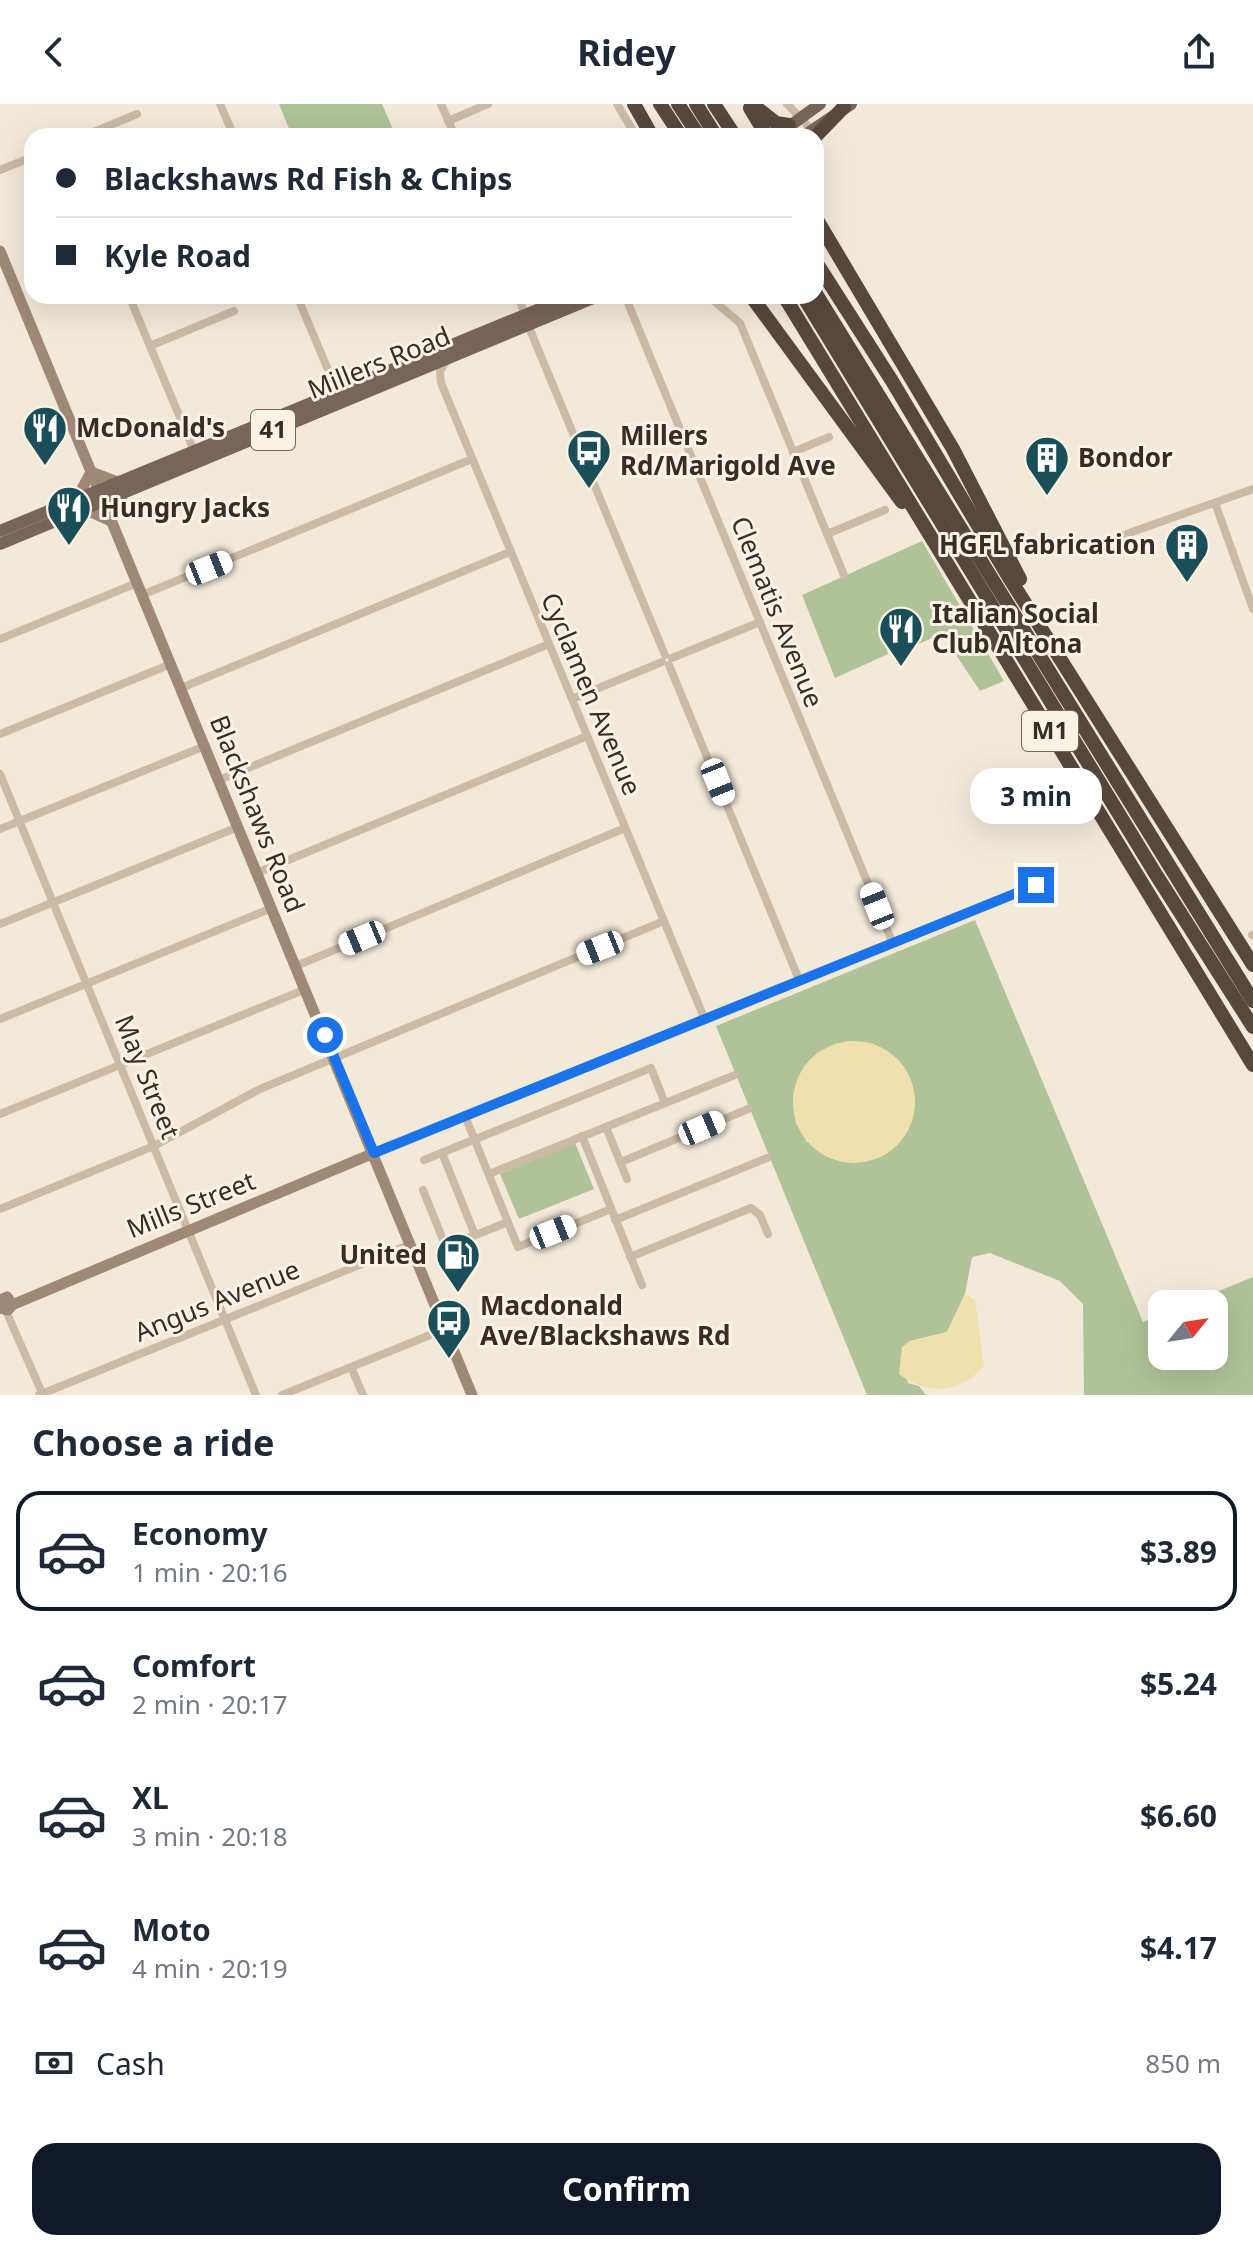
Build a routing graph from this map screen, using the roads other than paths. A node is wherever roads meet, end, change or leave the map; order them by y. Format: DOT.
graph roads {
  1 [pos="220,104"];
  2 [pos="441,104"];
  3 [pos="488,104"];
  4 [pos="617,104"];
  5 [pos="634,104"];
  6 [pos="660,104"];
  7 [pos="678,104"];
  8 [pos="696,104"];
  9 [pos="714,104"];
  10 [pos="750,104"];
  11 [pos="787,104"];
  12 [pos="820,104"];
  13 [pos="848,106"];
  14 [pos="137,114"];
  15 [pos="801,115"];
  16 [pos="448,121"];
  17 [pos="789,125"];
  18 [pos="103,128"];
  19 [pos="230,128"];
  20 [pos="451,128"];
  21 [pos="631,128"];
  22 [pos="648,128"];
  23 [pos="676,128"];
  24 [pos="694,128"];
  25 [pos="711,128"];
  26 [pos="730,128"];
  27 [pos="763,128"];
  28 [pos="785,128"];
  29 [pos="809,128"];
  30 [pos="820,128"];
  31 [pos="24,160"];
  32 [pos="0,170"];
  33 [pos="824,231"];
  34 [pos="0,251"];
  35 [pos="824,275"];
  36 [pos="132,304"];
  37 [pos="300,304"];
  38 [pos="521,304"];
  39 [pos="545,304"];
  40 [pos="574,304"];
  41 [pos="628,304"];
  42 [pos="717,304"];
  43 [pos="754,304"];
  44 [pos="789,304"];
  45 [pos="808,304"];
  46 [pos="822,304"];
  47 [pos="234,311"];
  48 [pos="527,320"];
  49 [pos="150,346"];
  50 [pos="449,358"];
  51 [pos="413,373"];
  52 [pos="441,383"];
  53 [pos="339,392"];
  54 [pos="362,393"];
  55 [pos="829,437"];
  56 [pos="194,451"];
  57 [pos="793,452"];
  58 [pos="472,459"];
  59 [pos="91,472"];
  60 [pos="122,488"];
  61 [pos="1253,489"];
  62 [pos="101,496"];
  63 [pos="1215,503"];
  64 [pos="80,504"];
  65 [pos="885,510"];
  66 [pos="111,521"];
  67 [pos="0,531"];
  68 [pos="827,534"];
  69 [pos="1118,537"];
  70 [pos="0,544"];
  71 [pos="510,552"];
  72 [pos="951,567"];
  73 [pos="844,575"];
  74 [pos="137,583"];
  75 [pos="142,595"];
  76 [pos="1253,609"];
  77 [pos="760,622"];
  78 [pos="0,639"];
  79 [pos="549,644"];
  80 [pos="667,660"];
  81 [pos="171,664"];
  82 [pos="1078,685"];
  83 [pos="181,688"];
  84 [pos="572,699"];
  85 [pos="0,734"];
  86 [pos="587,736"];
  87 [pos="205,746"];
  88 [pos="0,774"];
  89 [pos="219,780"];
  90 [pos="20,821"];
  91 [pos="238,827"];
  92 [pos="625,828"];
  93 [pos="0,829"];
  94 [pos="257,873"];
  95 [pos="1036,885"];
  96 [pos="53,902"];
  97 [pos="272,908"];
  98 [pos="664,921"];
  99 [pos="0,924"];
  100 [pos="893,944"];
  101 [pos="1253,965"];
  102 [pos="296,966"];
  103 [pos="800,982"];
  104 [pos="87,984"];
  105 [pos="306,989"];
  106 [pos="1253,1001"];
  107 [pos="0,1019"];
  108 [pos="705,1020"];
  109 [pos="1253,1027"];
  110 [pos="334,1058"];
  111 [pos="1253,1063"];
  112 [pos="120,1065"];
  113 [pos="735,1075"];
  114 [pos="665,1103"];
  115 [pos="748,1109"];
  116 [pos="0,1114"];
  117 [pos="465,1116"];
  118 [pos="606,1127"];
  119 [pos="582,1136"];
  120 [pos="475,1139"];
  121 [pos="154,1146"];
  122 [pos="374,1153"];
  123 [pos="442,1153"];
  124 [pos="767,1158"];
  125 [pos="424,1160"];
  126 [pos="621,1162"];
  127 [pos="489,1174"];
  128 [pos="627,1179"];
  129 [pos="423,1190"];
  130 [pos="0,1209"];
  131 [pos="611,1209"];
  132 [pos="615,1220"];
  133 [pos="508,1222"];
  134 [pos="188,1230"];
  135 [pos="768,1234"];
  136 [pos="475,1235"];
  137 [pos="411,1244"];
  138 [pos="630,1257"];
  139 [pos="642,1285"];
  140 [pos="4,1303"];
  141 [pos="225,1320"];
  142 [pos="445,1329"];
  143 [pos="351,1367"];
  144 [pos="41,1394"];
  145 [pos="256,1395"];
  146 [pos="282,1395"];
  147 [pos="363,1395"];
  148 [pos="472,1395"];
  1 -- 19 [label="street"];
  2 -- 16 [label="street"];
  3 -- 16 [label="street"];
  4 -- 21 [label="street"];
  5 -- 22 [label="highway"];
  6 -- 23 [label="highway"];
  7 -- 24 [label="highway"];
  8 -- 25 [label="highway"];
  9 -- 26 [label="highway"];
  10 -- 17 [label="highway"];
  10 -- 27 [label="highway"];
  11 -- 15 [label="street"];
  12 -- 15 [label="main road"];
  13 -- 30 [label="highway"];
  14 -- 18 [label="street"];
  15 -- 17 [label="main road"];
  15 -- 29 [label="street"];
  16 -- 20 [label="street"];
  17 -- 28 [label="main road"];
  31 -- 32 [label="street"];
  33 -- 82 [label="highway"];
  34 -- 59 [label="main road, Blackshaws Road"];
  35 -- 82 [label="highway, M1"];
  36 -- 49 [label="street"];
  37 -- 53 [label="street"];
  38 -- 48 [label="street"];
  39 -- 48 [label="main road, Millers Road / 41"];
  40 -- 48 [label="main road, Millers Road / 41"];
  41 -- 77 [label="street, Clematis Avenue"];
  42 -- 57 [label="street"];
  43 -- 72 [label="highway"];
  44 -- 72 [label="highway, M1"];
  45 -- 109 [label="highway, M1"];
  46 -- 106 [label="highway, M1"];
  47 -- 49 [label="street"];
  48 -- 50 [label="main road, Millers Road / 41"];
  48 -- 53 [label="main road, Millers Road / 41"];
  48 -- 80 [label="street"];
  49 -- 56 [label="street"];
  50 -- 51 [label="main road, Millers Road / 41"];
  50 -- 52 [label="street"];
  51 -- 52 [label="street"];
  51 -- 54 [label="main road, Millers Road / 41"];
  52 -- 58 [label="street, Cyclamen Avenue"];
  53 -- 54 [label="street"];
  53 -- 56 [label="main road, Millers Road / 41"];
  54 -- 60 [label="main road, Millers Road / 41"];
  55 -- 57 [label="street"];
  56 -- 60 [label="main road, Millers Road / 41"];
  57 -- 68 [label="street"];
  58 -- 71 [label="street, Cyclamen Avenue"];
  58 -- 75 [label="street"];
  59 -- 60 [label="main road"];
  59 -- 62 [label="main road, Blackshaws Road"];
  59 -- 64 [label="main road"];
  60 -- 62 [label="main road, Millers Road / 41"];
  60 -- 66 [label="main road"];
  61 -- 63 [label="street"];
  62 -- 64 [label="main road, Millers Road / 41"];
  62 -- 66 [label="main road, Blackshaws Road"];
  63 -- 69 [label="street"];
  63 -- 76 [label="street"];
  64 -- 66 [label="main road"];
  64 -- 67 [label="main road, Millers Road / 41"];
  64 -- 70 [label="main road, Millers Road / 41"];
  65 -- 68 [label="street"];
  66 -- 74 [label="main road, Blackshaws Road"];
  68 -- 73 [label="street"];
  71 -- 79 [label="street, Cyclamen Avenue"];
  71 -- 83 [label="street"];
  72 -- 111 [label="highway, M1"];
  74 -- 75 [label="main road, Blackshaws Road"];
  74 -- 78 [label="street"];
  75 -- 81 [label="main road, Blackshaws Road"];
  77 -- 80 [label="street"];
  77 -- 100 [label="street, Clematis Avenue"];
  79 -- 84 [label="street, Cyclamen Avenue"];
  79 -- 89 [label="street"];
  80 -- 84 [label="street"];
  80 -- 103 [label="street"];
  81 -- 83 [label="main road, Blackshaws Road"];
  81 -- 85 [label="street"];
  82 -- 101 [label="highway, M1"];
  83 -- 87 [label="main road, Blackshaws Road"];
  84 -- 86 [label="street, Cyclamen Avenue"];
  86 -- 92 [label="street, Cyclamen Avenue"];
  86 -- 94 [label="street"];
  87 -- 89 [label="main road, Blackshaws Road"];
  87 -- 90 [label="street"];
  88 -- 90 [label="street, May Street"];
  89 -- 91 [label="main road, Blackshaws Road"];
  90 -- 93 [label="street"];
  90 -- 96 [label="street, May Street"];
  91 -- 94 [label="main road, Blackshaws Road"];
  91 -- 96 [label="street"];
  92 -- 98 [label="street, Cyclamen Avenue"];
  92 -- 102 [label="street"];
  94 -- 97 [label="main road, Blackshaws Road"];
  95 -- 100 [label="street"];
  96 -- 99 [label="street"];
  96 -- 104 [label="street, May Street"];
  97 -- 102 [label="main road, Blackshaws Road"];
  97 -- 104 [label="street"];
  98 -- 108 [label="street, Cyclamen Avenue"];
  98 -- 110 [label="street"];
  100 -- 103 [label="street"];
  102 -- 105 [label="main road, Blackshaws Road"];
  103 -- 108 [label="street"];
  104 -- 107 [label="street"];
  104 -- 112 [label="street, May Street"];
  105 -- 110 [label="main road, Blackshaws Road"];
  105 -- 112 [label="street"];
  108 -- 117 [label="street"];
  110 -- 121 [label="street"];
  110 -- 122 [label="main road, Blackshaws Road"];
  112 -- 116 [label="street"];
  112 -- 121 [label="street, May Street"];
  113 -- 114 [label="street"];
  114 -- 118 [label="street"];
  114 -- 120 [label="street"];
  115 -- 126 [label="street"];
  117 -- 120 [label="street"];
  117 -- 122 [label="street"];
  118 -- 119 [label="street"];
  118 -- 126 [label="street"];
  119 -- 127 [label="street"];
  119 -- 131 [label="street"];
  120 -- 123 [label="street"];
  120 -- 127 [label="street"];
  121 -- 130 [label="street"];
  121 -- 134 [label="street, May Street"];
  122 -- 134 [label="main road, Mills Street"];
  122 -- 137 [label="main road, Blackshaws Road"];
  123 -- 125 [label="street"];
  123 -- 136 [label="street"];
  124 -- 132 [label="street"];
  126 -- 128 [label="street"];
  127 -- 133 [label="street"];
  129 -- 136 [label="street"];
  131 -- 132 [label="street"];
  131 -- 133 [label="street"];
  132 -- 138 [label="street"];
  133 -- 136 [label="street"];
  134 -- 140 [label="main road, Mills Street"];
  134 -- 141 [label="street, May Street"];
  135 -- 138 [label="street"];
  137 -- 141 [label="street, Angus Avenue"];
  137 -- 142 [label="main road, Blackshaws Road"];
  138 -- 139 [label="street"];
  140 -- 144 [label="street"];
  141 -- 144 [label="street, Angus Avenue"];
  141 -- 145 [label="street, May Street"];
  142 -- 143 [label="street"];
  142 -- 148 [label="main road, Blackshaws Road"];
  143 -- 146 [label="street"];
  143 -- 147 [label="street"];
}
